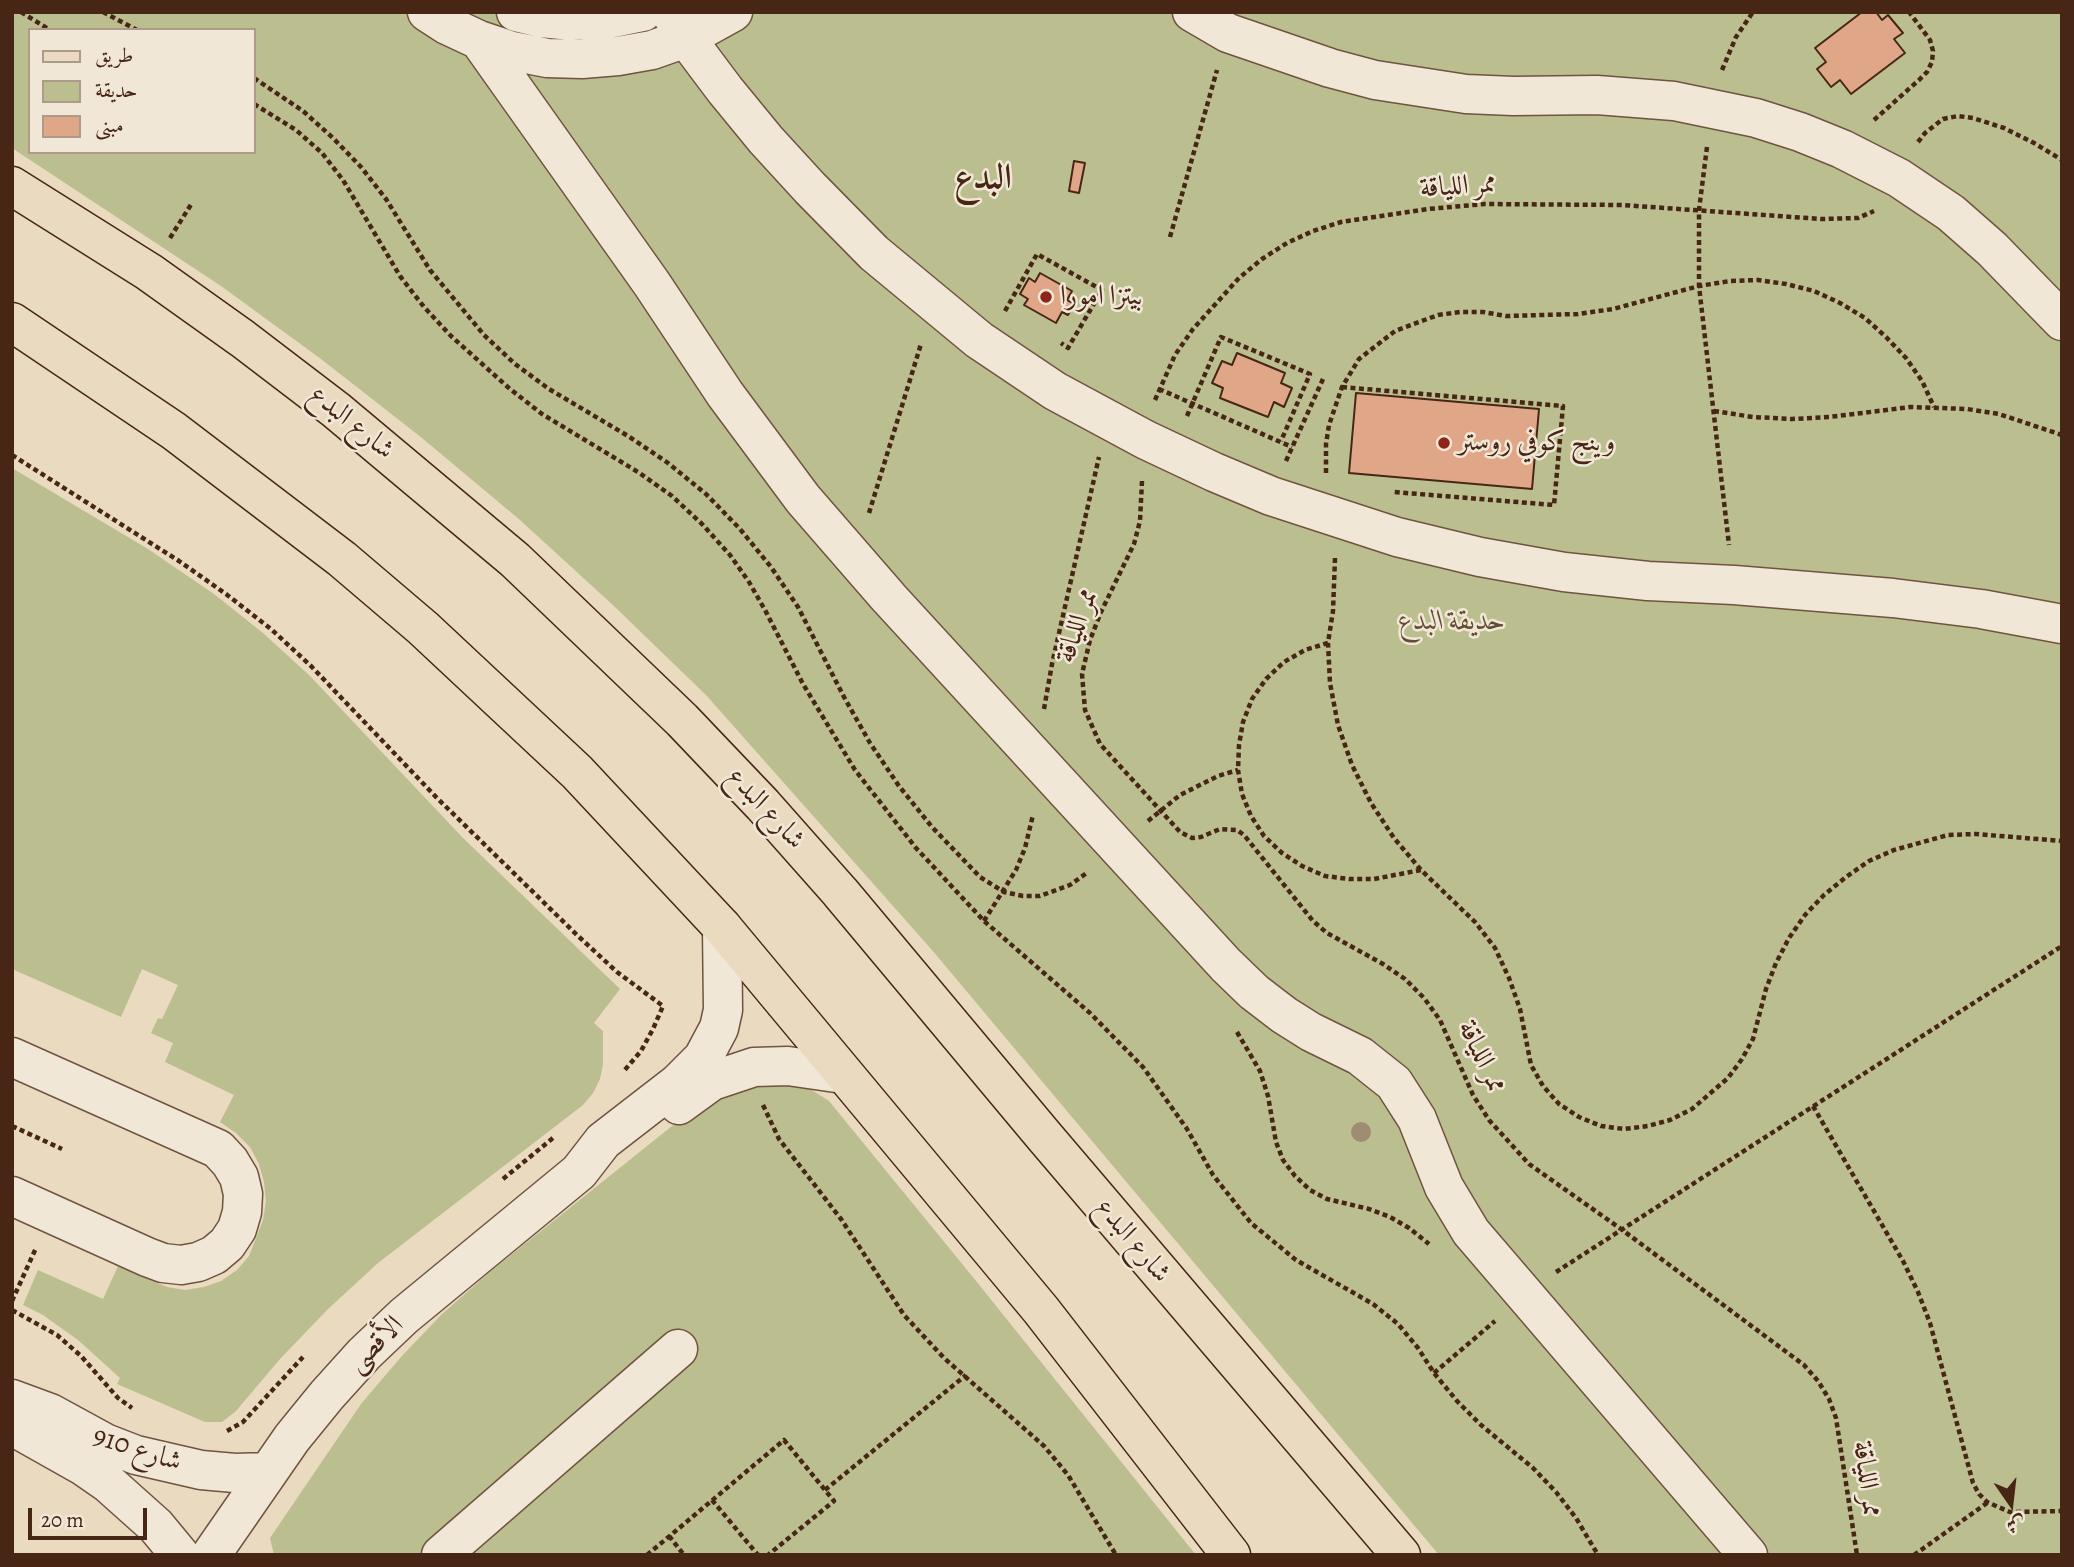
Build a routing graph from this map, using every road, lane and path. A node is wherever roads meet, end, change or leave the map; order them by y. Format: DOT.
graph roads {
  1 [pos="21,12"];
  2 [pos="103,12"];
  3 [pos="426,12"];
  4 [pos="516,12"];
  5 [pos="643,12"];
  6 [pos="733,12"];
  7 [pos="1192,12"];
  8 [pos="1753,12"];
  9 [pos="1909,12"];
  10 [pos="678,25"];
  11 [pos="47,28"];
  12 [pos="133,28"];
  13 [pos="1228,33"];
  14 [pos="479,40"];
  15 [pos="256,79"];
  16 [pos="256,105"];
  17 [pos="1711,108"];
  18 [pos="1842,149"];
  19 [pos="2062,160"];
  20 [pos="1899,178"];
  21 [pos="12,186"];
  22 [pos="1699,210"];
  23 [pos="1170,237"];
  24 [pos="1699,285"];
  25 [pos="934,303"];
  26 [pos="1015,317"];
  27 [pos="2062,321"];
  28 [pos="12,322"];
  29 [pos="1058,342"];
  30 [pos="1323,379"];
  31 [pos="1342,387"];
  32 [pos="1159,389"];
  33 [pos="1193,404"];
  34 [pos="1934,407"];
  35 [pos="1714,411"];
  36 [pos="1108,420"];
  37 [pos="2062,435"];
  38 [pos="1281,441"];
  39 [pos="1159,447"];
  40 [pos="1292,447"];
  41 [pos="12,455"];
  42 [pos="1380,491"];
  43 [pos="1271,496"];
  44 [pos="1333,516"];
  45 [pos="854,559"];
  46 [pos="1734,584"];
  47 [pos="2062,624"];
  48 [pos="1328,643"];
  49 [pos="1038,760"];
  50 [pos="1238,770"];
  51 [pos="1160,810"];
  52 [pos="2062,841"];
  53 [pos="1118,846"];
  54 [pos="1421,870"];
  55 [pos="1004,892"];
  56 [pos="984,921"];
  57 [pos="722,927"];
  58 [pos="2062,946"];
  59 [pos="12,1057"];
  60 [pos="843,1074"];
  61 [pos="615,1080"];
  62 [pos="762,1103"];
  63 [pos="1813,1106"];
  64 [pos="12,1126"];
  65 [pos="561,1130"];
  66 [pos="62,1149"];
  67 [pos="579,1172"];
  68 [pos="492,1188"];
  69 [pos="12,1196"];
  70 [pos="51,1213"];
  71 [pos="1622,1229"];
  72 [pos="1524,1295"];
  73 [pos="12,1301"];
  74 [pos="12,1311"];
  75 [pos="678,1349"];
  76 [pos="310,1351"];
  77 [pos="1434,1373"];
  78 [pos="966,1375"];
  79 [pos="12,1398"];
  80 [pos="137,1412"];
  81 [pos="12,1426"];
  82 [pos="222,1432"];
  83 [pos="268,1472"];
  84 [pos="825,1490"];
  85 [pos="712,1500"];
  86 [pos="1987,1503"];
  87 [pos="2062,1511"];
  88 [pos="669,1536"];
  89 [pos="180,1555"];
  90 [pos="211,1555"];
  91 [pos="441,1555"];
  92 [pos="647,1555"];
  93 [pos="684,1555"];
  94 [pos="758,1555"];
  95 [pos="768,1555"];
  96 [pos="1116,1555"];
  97 [pos="1231,1555"];
  98 [pos="1401,1555"];
  99 [pos="1598,1555"];
  100 [pos="1748,1555"];
  101 [pos="1857,1555"];
  102 [pos="1914,1555"];
  1 -- 11 [label="path"];
  2 -- 12 [label="path"];
  3 -- 14 [label="street"];
  4 -- 5 [label="street"];
  6 -- 10 [label="street"];
  7 -- 13 [label="street"];
  8 -- 17 [label="path"];
  9 -- 18 [label="path"];
  10 -- 14 [label="street"];
  10 -- 25 [label="street"];
  13 -- 17 [label="street"];
  13 -- 23 [label="path"];
  14 -- 45 [label="street"];
  15 -- 55 [label="path"];
  16 -- 56 [label="path"];
  17 -- 18 [label="street"];
  17 -- 22 [label="path"];
  18 -- 20 [label="street"];
  19 -- 20 [label="path, ممر اللياقة"];
  20 -- 22 [label="path, ممر اللياقة"];
  20 -- 27 [label="street"];
  21 -- 98 [label="main road, شارع البدع"];
  22 -- 24 [label="path"];
  22 -- 32 [label="path, ممر اللياقة"];
  24 -- 31 [label="path"];
  24 -- 34 [label="path"];
  24 -- 35 [label="path"];
  25 -- 36 [label="street"];
  25 -- 45 [label="path"];
  26 -- 29 [label="path"];
  28 -- 57 [label="main road"];
  30 -- 40 [label="path"];
  31 -- 42 [label="path"];
  31 -- 44 [label="path"];
  32 -- 33 [label="path"];
  32 -- 39 [label="path, ممر اللياقة"];
  33 -- 38 [label="path"];
  33 -- 38 [label="path"];
  33 -- 39 [label="path"];
  34 -- 35 [label="path"];
  34 -- 37 [label="path"];
  35 -- 46 [label="path"];
  36 -- 39 [label="street"];
  36 -- 49 [label="path"];
  38 -- 40 [label="path"];
  39 -- 43 [label="street"];
  39 -- 51 [label="path, ممر اللياقة"];
  40 -- 43 [label="path"];
  41 -- 61 [label="path"];
  43 -- 44 [label="street"];
  44 -- 46 [label="street"];
  44 -- 48 [label="path"];
  45 -- 49 [label="street"];
  46 -- 47 [label="street"];
  48 -- 50 [label="path"];
  48 -- 54 [label="path"];
  49 -- 53 [label="street"];
  49 -- 55 [label="path"];
  50 -- 51 [label="path"];
  50 -- 54 [label="path"];
  51 -- 53 [label="path"];
  51 -- 71 [label="path, ممر اللياقة"];
  52 -- 54 [label="path"];
  53 -- 55 [label="path"];
  53 -- 72 [label="street"];
  55 -- 56 [label="path"];
  56 -- 77 [label="path"];
  57 -- 60 [label="main road"];
  57 -- 67 [label="street, الأقصى"];
  58 -- 63 [label="path"];
  59 -- 70 [label="street"];
  60 -- 67 [label="street, الأقصى"];
  60 -- 97 [label="main road"];
  62 -- 78 [label="path"];
  63 -- 71 [label="path"];
  63 -- 86 [label="path"];
  64 -- 66 [label="path"];
  65 -- 68 [label="path"];
  67 -- 83 [label="street, الأقصى"];
  69 -- 70 [label="street"];
  70 -- 73 [label="path"];
  71 -- 72 [label="path"];
  71 -- 101 [label="path, ممر اللياقة"];
  72 -- 77 [label="path"];
  72 -- 100 [label="street"];
  74 -- 80 [label="path"];
  75 -- 91 [label="street"];
  76 -- 82 [label="path"];
  77 -- 99 [label="path"];
  78 -- 84 [label="path"];
  78 -- 96 [label="path"];
  79 -- 83 [label="street, شارع 910"];
  81 -- 89 [label="street, شارع 910"];
  83 -- 90 [label="street, الأقصى"];
  84 -- 85 [label="path"];
  84 -- 95 [label="path"];
  85 -- 88 [label="path"];
  85 -- 94 [label="path"];
  86 -- 87 [label="path"];
  86 -- 102 [label="path"];
  88 -- 92 [label="path"];
  88 -- 93 [label="path"];
}
